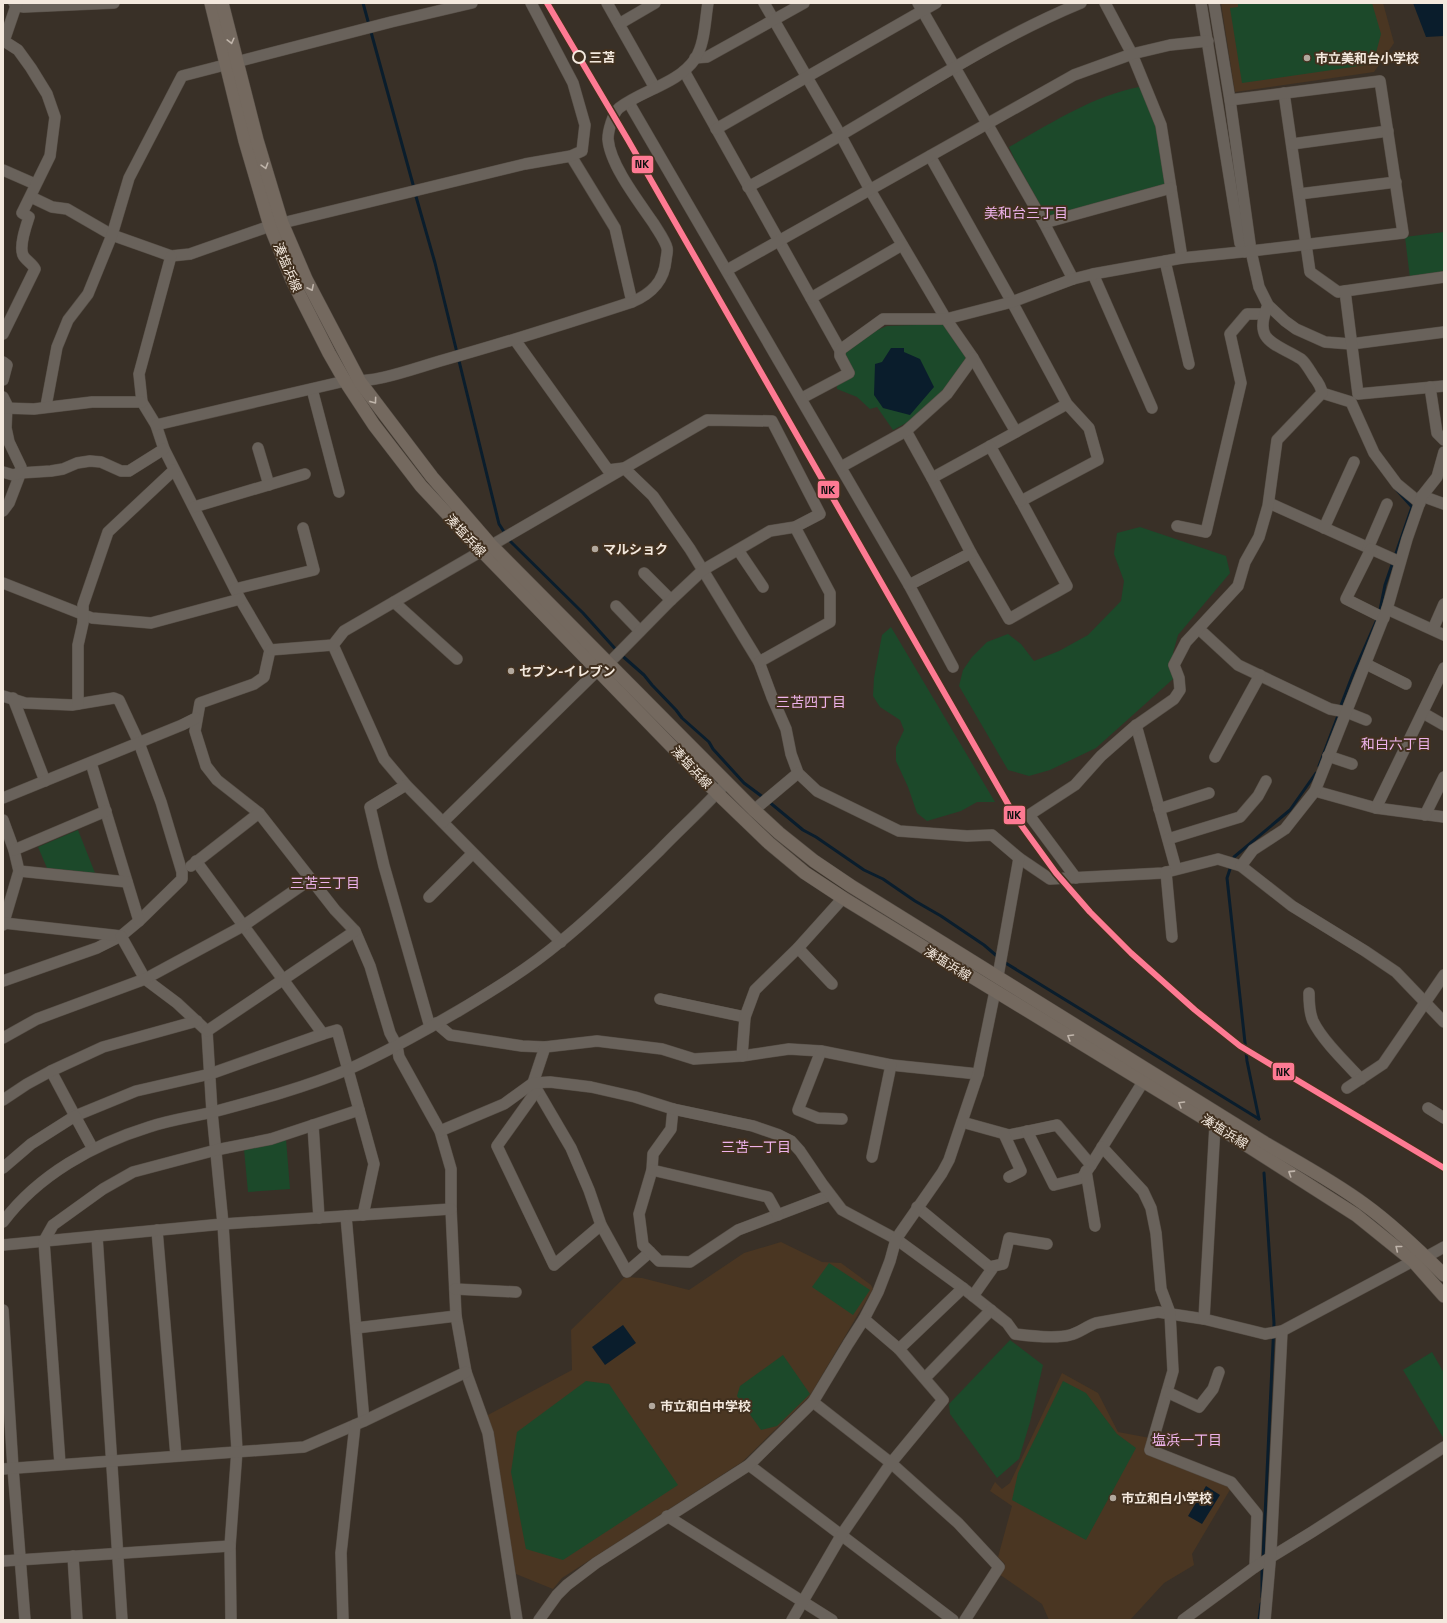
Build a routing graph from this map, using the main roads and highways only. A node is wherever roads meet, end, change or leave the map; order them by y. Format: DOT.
graph roads {
  1 [pos="211,3"];
  2 [pos="222,3"];
  3 [pos="231,64"];
  4 [pos="276,224"];
  5 [pos="486,548"];
  6 [pos="603,667"];
  7 [pos="1444,1275"];
  8 [pos="1444,1296"];
  1 -- 3 [label="main road, 湊塩浜線"];
  2 -- 3 [label="main road, 湊塩浜線, one-way"];
  3 -- 4 [label="main road, 湊塩浜線"];
  4 -- 5 [label="main road, 湊塩浜線, one-way"];
  4 -- 5 [label="main road, 湊塩浜線"];
  5 -- 6 [label="main road, 湊塩浜線"];
  6 -- 7 [label="main road, 湊塩浜線"];
  8 -- 6 [label="main road, 湊塩浜線, one-way"];
}
